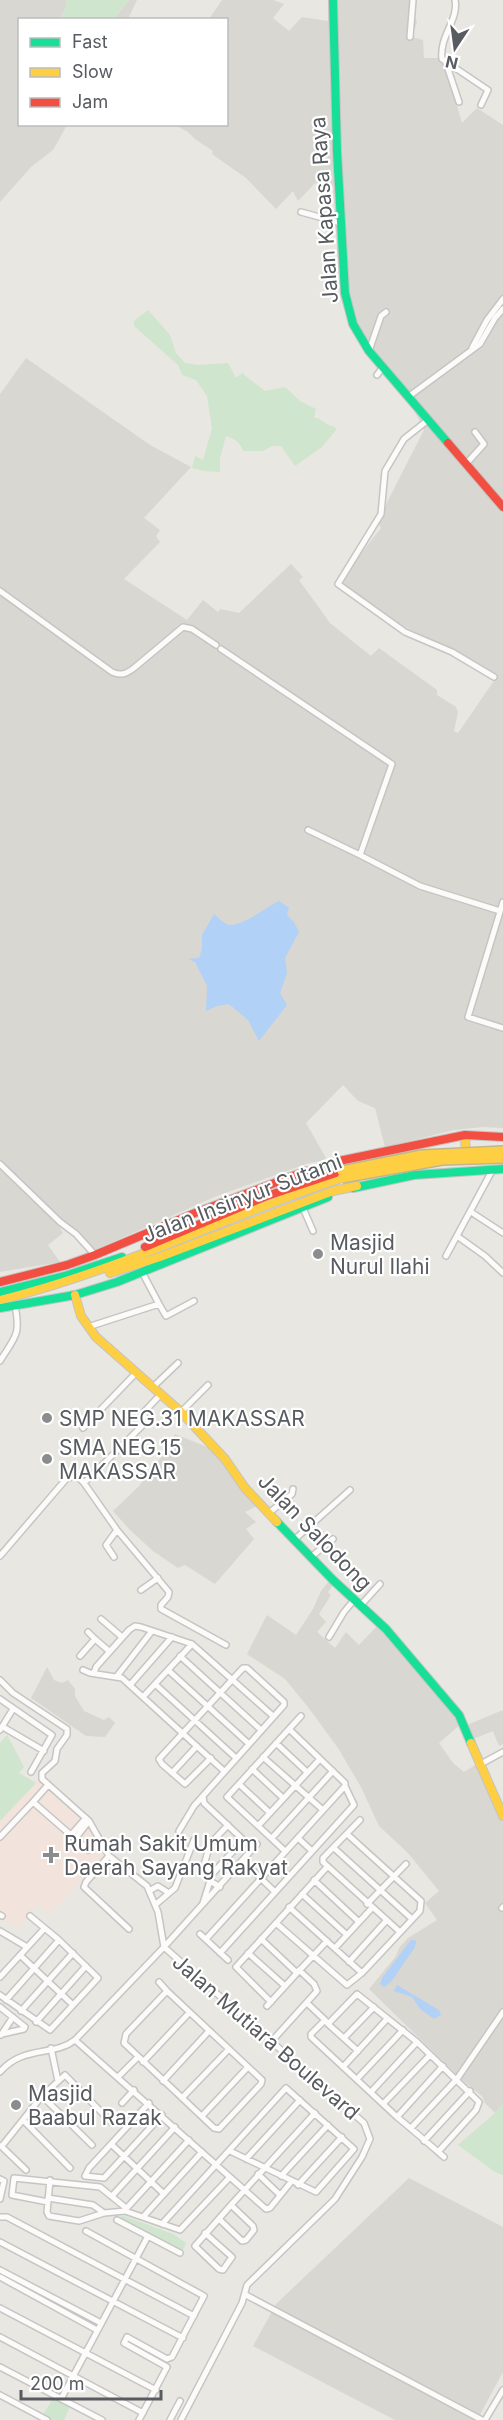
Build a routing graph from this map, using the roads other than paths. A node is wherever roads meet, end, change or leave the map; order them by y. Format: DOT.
graph roads {
  1 [pos="333,0"];
  2 [pos="413,0"];
  3 [pos="454,0"];
  4 [pos="410,37"];
  5 [pos="446,63"];
  6 [pos="459,102"];
  7 [pos="481,105"];
  8 [pos="301,212"];
  9 [pos="341,223"];
  10 [pos="503,299"];
  11 [pos="503,309"];
  12 [pos="386,312"];
  13 [pos="472,348"];
  14 [pos="369,351"];
  15 [pos="408,397"];
  16 [pos="428,420"];
  17 [pos="475,432"];
  18 [pos="466,464"];
  19 [pos="503,507"];
  20 [pos="0,591"];
  21 [pos="494,677"];
  22 [pos="308,830"];
  23 [pos="360,855"];
  24 [pos="503,902"];
  25 [pos="500,911"];
  26 [pos="503,1028"];
  27 [pos="465,1135"];
  28 [pos="503,1137"];
  29 [pos="503,1151"];
  30 [pos="503,1158"];
  31 [pos="0,1164"];
  32 [pos="492,1169"];
  33 [pos="503,1169"];
  34 [pos="341,1170"];
  35 [pos="466,1170"];
  36 [pos="357,1186"];
  37 [pos="303,1208"];
  38 [pos="471,1212"];
  39 [pos="313,1231"];
  40 [pos="503,1233"];
  41 [pos="457,1236"];
  42 [pos="95,1256"];
  43 [pos="446,1256"];
  44 [pos="142,1272"];
  45 [pos="503,1272"];
  46 [pos="78,1280"];
  47 [pos="0,1282"];
  48 [pos="0,1292"];
  49 [pos="75,1295"];
  50 [pos="0,1299"];
  51 [pos="194,1301"];
  52 [pos="159,1304"];
  53 [pos="15,1306"];
  54 [pos="0,1308"];
  55 [pos="88,1327"];
  56 [pos="0,1354"];
  57 [pos="178,1363"];
  58 [pos="136,1373"];
  59 [pos="208,1385"];
  60 [pos="153,1387"];
  61 [pos="161,1394"];
  62 [pos="182,1412"];
  63 [pos="83,1428"];
  64 [pos="84,1483"];
  65 [pos="293,1489"];
  66 [pos="350,1490"];
  67 [pos="269,1513"];
  68 [pos="117,1530"];
  69 [pos="333,1539"];
  70 [pos="294,1540"];
  71 [pos="0,1556"];
  72 [pos="114,1557"];
  73 [pos="311,1557"];
  74 [pos="158,1578"];
  75 [pos="380,1584"];
  76 [pos="141,1590"];
  77 [pos="357,1602"];
  78 [pos="101,1619"];
  79 [pos="110,1626"];
  80 [pos="129,1630"];
  81 [pos="153,1630"];
  82 [pos="88,1632"];
  83 [pos="122,1637"];
  84 [pos="172,1637"];
  85 [pos="329,1637"];
  86 [pos="94,1640"];
  87 [pos="192,1644"];
  88 [pos="226,1645"];
  89 [pos="109,1651"];
  90 [pos="80,1656"];
  91 [pos="180,1656"];
  92 [pos="83,1670"];
  93 [pos="168,1670"];
  94 [pos="94,1673"];
  95 [pos="117,1676"];
  96 [pos="232,1679"];
  97 [pos="0,1680"];
  98 [pos="155,1684"];
  99 [pos="130,1685"];
  100 [pos="220,1693"];
  101 [pos="143,1696"];
  102 [pos="0,1699"];
  103 [pos="208,1707"];
  104 [pos="13,1709"];
  105 [pos="273,1716"];
  106 [pos="301,1716"];
  107 [pos="195,1720"];
  108 [pos="1,1729"];
  109 [pos="289,1729"];
  110 [pos="261,1730"];
  111 [pos="183,1733"];
  112 [pos="276,1743"];
  113 [pos="249,1744"];
  114 [pos="197,1746"];
  115 [pos="44,1751"];
  116 [pos="503,1752"];
  117 [pos="263,1757"];
  118 [pos="211,1758"];
  119 [pos="236,1758"];
  120 [pos="320,1759"];
  121 [pos="479,1765"];
  122 [pos="252,1769"];
  123 [pos="224,1771"];
  124 [pos="333,1771"];
  125 [pos="31,1772"];
  126 [pos="307,1772"];
  127 [pos="172,1773"];
  128 [pos="239,1784"];
  129 [pos="48,1785"];
  130 [pos="295,1786"];
  131 [pos="345,1786"];
  132 [pos="203,1796"];
  133 [pos="309,1797"];
  134 [pos="283,1798"];
  135 [pos="33,1802"];
  136 [pos="323,1810"];
  137 [pos="270,1813"];
  138 [pos="503,1816"];
  139 [pos="88,1820"];
  140 [pos="360,1820"];
  141 [pos="228,1825"];
  142 [pos="258,1826"];
  143 [pos="179,1831"];
  144 [pos="347,1834"];
  145 [pos="0,1837"];
  146 [pos="73,1837"];
  147 [pos="272,1838"];
  148 [pos="298,1838"];
  149 [pos="194,1840"];
  150 [pos="236,1848"];
  151 [pos="334,1848"];
  152 [pos="88,1850"];
  153 [pos="285,1851"];
  154 [pos="312,1851"];
  155 [pos="109,1856"];
  156 [pos="243,1861"];
  157 [pos="406,1863"];
  158 [pos="327,1867"];
  159 [pos="393,1876"];
  160 [pos="261,1879"];
  161 [pos="314,1880"];
  162 [pos="220,1887"];
  163 [pos="380,1890"];
  164 [pos="149,1891"];
  165 [pos="169,1893"];
  166 [pos="275,1893"];
  167 [pos="302,1894"];
  168 [pos="155,1905"];
  169 [pos="202,1905"];
  170 [pos="370,1906"];
  171 [pos="289,1907"];
  172 [pos="30,1916"];
  173 [pos="412,1919"];
  174 [pos="386,1921"];
  175 [pos="359,1922"];
  176 [pos="276,1923"];
  177 [pos="44,1929"];
  178 [pos="129,1929"];
  179 [pos="400,1932"];
  180 [pos="3,1933"];
  181 [pos="200,1934"];
  182 [pos="347,1935"];
  183 [pos="206,1939"];
  184 [pos="59,1940"];
  185 [pos="261,1940"];
  186 [pos="0,1941"];
  187 [pos="327,1941"];
  188 [pos="27,1947"];
  189 [pos="164,1947"];
  190 [pos="335,1948"];
  191 [pos="73,1953"];
  192 [pos="220,1953"];
  193 [pos="248,1953"];
  194 [pos="20,1955"];
  195 [pos="313,1956"];
  196 [pos="228,1960"];
  197 [pos="349,1962"];
  198 [pos="86,1966"];
  199 [pos="34,1968"];
  200 [pos="298,1971"];
  201 [pos="362,1973"];
  202 [pos="0,1977"];
  203 [pos="47,1981"];
  204 [pos="159,1982"];
  205 [pos="285,1986"];
  206 [pos="167,1991"];
  207 [pos="60,1993"];
  208 [pos="0,1995"];
  209 [pos="6,2000"];
  210 [pos="307,2003"];
  211 [pos="73,2005"];
  212 [pos="0,2007"];
  213 [pos="374,2007"];
  214 [pos="21,2011"];
  215 [pos="503,2012"];
  216 [pos="189,2013"];
  217 [pos="14,2017"];
  218 [pos="387,2019"];
  219 [pos="36,2022"];
  220 [pos="327,2022"];
  221 [pos="403,2030"];
  222 [pos="209,2031"];
  223 [pos="1,2036"];
  224 [pos="344,2038"];
  225 [pos="75,2040"];
  226 [pos="271,2042"];
  227 [pos="417,2042"];
  228 [pos="51,2048"];
  229 [pos="229,2049"];
  230 [pos="358,2051"];
  231 [pos="430,2055"];
  232 [pos="138,2057"];
  233 [pos="143,2062"];
  234 [pos="442,2066"];
  235 [pos="248,2067"];
  236 [pos="343,2067"];
  237 [pos="0,2072"];
  238 [pos="118,2077"];
  239 [pos="357,2079"];
  240 [pos="457,2079"];
  241 [pos="58,2081"];
  242 [pos="163,2081"];
  243 [pos="134,2090"];
  244 [pos="470,2091"];
  245 [pos="371,2092"];
  246 [pos="42,2096"];
  247 [pos="182,2098"];
  248 [pos="300,2100"];
  249 [pos="122,2103"];
  250 [pos="149,2103"];
  251 [pos="384,2103"];
  252 [pos="315,2113"];
  253 [pos="162,2115"];
  254 [pos="202,2116"];
  255 [pos="397,2116"];
  256 [pos="23,2120"];
  257 [pos="112,2123"];
  258 [pos="328,2125"];
  259 [pos="175,2127"];
  260 [pos="411,2128"];
  261 [pos="342,2137"];
  262 [pos="189,2140"];
  263 [pos="424,2141"];
  264 [pos="111,2144"];
  265 [pos="1,2145"];
  266 [pos="92,2145"];
  267 [pos="230,2151"];
  268 [pos="202,2152"];
  269 [pos="438,2152"];
  270 [pos="124,2156"];
  271 [pos="444,2157"];
  272 [pos="246,2159"];
  273 [pos="217,2166"];
  274 [pos="70,2168"];
  275 [pos="264,2168"];
  276 [pos="137,2169"];
  277 [pos="26,2170"];
  278 [pos="258,2174"];
  279 [pos="281,2176"];
  280 [pos="230,2178"];
  281 [pos="2,2180"];
  282 [pos="50,2180"];
  283 [pos="151,2182"];
  284 [pos="291,2182"];
  285 [pos="298,2185"];
  286 [pos="244,2190"];
  287 [pos="164,2194"];
  288 [pos="280,2195"];
  289 [pos="112,2196"];
  290 [pos="0,2199"];
  291 [pos="48,2200"];
  292 [pos="231,2205"];
  293 [pos="126,2210"];
  294 [pos="104,2213"];
  295 [pos="3,2217"];
  296 [pos="143,2217"];
  297 [pos="219,2219"];
  298 [pos="117,2220"];
  299 [pos="162,2224"];
  300 [pos="86,2231"];
  301 [pos="205,2233"];
  302 [pos="148,2236"];
  303 [pos="0,2242"];
  304 [pos="180,2253"];
  305 [pos="136,2258"];
  306 [pos="0,2270"];
  307 [pos="3,2276"];
  308 [pos="124,2279"];
  309 [pos="246,2295"];
  310 [pos="113,2301"];
  311 [pos="0,2308"];
  312 [pos="194,2316"];
  313 [pos="101,2323"];
  314 [pos="97,2330"];
  315 [pos="0,2337"];
  316 [pos="183,2338"];
  317 [pos="124,2343"];
  318 [pos="85,2353"];
  319 [pos="166,2362"];
  320 [pos="0,2367"];
  321 [pos="73,2375"];
  322 [pos="156,2390"];
  323 [pos="503,2390"];
  324 [pos="0,2395"];
  325 [pos="61,2399"];
  326 [pos="180,2401"];
  327 [pos="143,2413"];
  328 [pos="47,2420"];
  329 [pos="102,2420"];
  330 [pos="139,2420"];
  331 [pos="170,2420"];
  332 [pos="181,2420"];
  333 [pos="483,2420"];
  1 -- 9 [label="main road, Jalan Kapasa Raya"];
  2 -- 4 [label="street"];
  3 -- 5 [label="street"];
  5 -- 6 [label="street"];
  5 -- 7 [label="street"];
  8 -- 9 [label="street"];
  9 -- 14 [label="main road, Jalan Kapasa Raya"];
  10 -- 13 [label="street"];
  11 -- 13 [label="street"];
  12 -- 14 [label="street"];
  13 -- 15 [label="street"];
  14 -- 15 [label="main road, Jalan Kapasa Raya"];
  15 -- 16 [label="main road, Jalan Kapasa Raya"];
  16 -- 18 [label="main road, Jalan Kapasa Raya"];
  16 -- 21 [label="street"];
  17 -- 18 [label="street"];
  18 -- 19 [label="main road, Jalan Kapasa Raya"];
  20 -- 23 [label="street"];
  22 -- 23 [label="street"];
  23 -- 25 [label="street"];
  24 -- 25 [label="street"];
  25 -- 26 [label="street"];
  27 -- 28 [label="main road"];
  27 -- 34 [label="main road"];
  27 -- 35 [label="main road"];
  29 -- 34 [label="main road, Jalan Insinyur Sutami, bridge"];
  30 -- 34 [label="main road, Jalan Insinyur Sutami, bridge"];
  31 -- 42 [label="street"];
  32 -- 33 [label="main road"];
  32 -- 35 [label="main road"];
  32 -- 38 [label="street"];
  34 -- 42 [label="main road"];
  34 -- 46 [label="main road, Jalan Insinyur Sutami"];
  34 -- 48 [label="main road, Jalan Insinyur Sutami"];
  35 -- 36 [label="main road"];
  36 -- 37 [label="main road"];
  36 -- 46 [label="main road"];
  37 -- 39 [label="street"];
  37 -- 44 [label="main road"];
  38 -- 40 [label="street"];
  38 -- 41 [label="street"];
  41 -- 43 [label="street"];
  41 -- 45 [label="street"];
  42 -- 47 [label="main road"];
  44 -- 49 [label="main road"];
  44 -- 52 [label="street"];
  46 -- 50 [label="main road, Jalan Insinyur Sutami"];
  49 -- 53 [label="main road"];
  49 -- 55 [label="main road, Jalan Salodong"];
  51 -- 52 [label="street"];
  52 -- 55 [label="street"];
  53 -- 54 [label="main road"];
  53 -- 56 [label="street"];
  55 -- 58 [label="main road, Jalan Salodong"];
  57 -- 60 [label="street"];
  58 -- 60 [label="main road, Jalan Salodong"];
  58 -- 63 [label="street"];
  59 -- 62 [label="street"];
  60 -- 61 [label="main road, Jalan Salodong"];
  61 -- 62 [label="main road, Jalan Salodong"];
  61 -- 64 [label="street"];
  62 -- 67 [label="main road, Jalan Salodong"];
  64 -- 68 [label="street"];
  64 -- 71 [label="street"];
  65 -- 67 [label="street"];
  66 -- 70 [label="street"];
  67 -- 70 [label="main road, Jalan Salodong"];
  68 -- 72 [label="street"];
  68 -- 74 [label="street"];
  69 -- 73 [label="street"];
  70 -- 73 [label="main road, Jalan Salodong"];
  73 -- 77 [label="main road, Jalan Salodong"];
  74 -- 76 [label="street"];
  74 -- 88 [label="street"];
  75 -- 77 [label="street"];
  77 -- 85 [label="street"];
  77 -- 121 [label="main road, Jalan Salodong"];
  78 -- 79 [label="street"];
  79 -- 80 [label="street"];
  79 -- 83 [label="street"];
  80 -- 81 [label="street"];
  80 -- 83 [label="street"];
  81 -- 84 [label="street"];
  81 -- 95 [label="street"];
  82 -- 86 [label="street"];
  83 -- 89 [label="street"];
  84 -- 87 [label="street"];
  84 -- 99 [label="street"];
  86 -- 89 [label="street"];
  86 -- 90 [label="street"];
  87 -- 91 [label="street"];
  87 -- 96 [label="street"];
  89 -- 94 [label="street"];
  91 -- 93 [label="street"];
  91 -- 100 [label="street"];
  92 -- 94 [label="street"];
  93 -- 98 [label="street"];
  93 -- 103 [label="street"];
  94 -- 95 [label="street"];
  95 -- 99 [label="street"];
  96 -- 100 [label="street"];
  96 -- 105 [label="street"];
  96 -- 105 [label="street"];
  97 -- 129 [label="street"];
  98 -- 101 [label="street"];
  98 -- 107 [label="street"];
  99 -- 101 [label="street"];
  100 -- 103 [label="street"];
  100 -- 110 [label="street"];
  101 -- 111 [label="street"];
  102 -- 104 [label="street"];
  103 -- 107 [label="street"];
  103 -- 113 [label="street"];
  104 -- 108 [label="street"];
  104 -- 115 [label="street"];
  105 -- 110 [label="street"];
  106 -- 109 [label="street"];
  107 -- 111 [label="street"];
  107 -- 119 [label="street"];
  108 -- 115 [label="street"];
  109 -- 112 [label="street"];
  109 -- 120 [label="street"];
  110 -- 113 [label="street"];
  111 -- 114 [label="street"];
  111 -- 127 [label="street"];
  112 -- 117 [label="street"];
  112 -- 126 [label="street"];
  113 -- 119 [label="street"];
  114 -- 118 [label="street"];
  114 -- 127 [label="street"];
  115 -- 125 [label="street"];
  116 -- 121 [label="street"];
  117 -- 122 [label="street"];
  117 -- 130 [label="street"];
  118 -- 123 [label="street"];
  118 -- 127 [label="street"];
  119 -- 123 [label="street"];
  120 -- 124 [label="street"];
  120 -- 126 [label="street"];
  121 -- 138 [label="main road, Jalan Salodong"];
  122 -- 128 [label="street"];
  122 -- 134 [label="street"];
  123 -- 132 [label="street"];
  124 -- 131 [label="street"];
  124 -- 133 [label="street"];
  126 -- 130 [label="street"];
  128 -- 137 [label="street"];
  128 -- 142 [label="street"];
  129 -- 135 [label="street"];
  129 -- 139 [label="street"];
  130 -- 133 [label="street"];
  130 -- 134 [label="street"];
  131 -- 136 [label="street"];
  131 -- 154 [label="street"];
  132 -- 141 [label="street"];
  132 -- 143 [label="street"];
  133 -- 136 [label="street"];
  133 -- 147 [label="street"];
  134 -- 137 [label="street"];
  135 -- 145 [label="street"];
  135 -- 146 [label="street"];
  136 -- 148 [label="street"];
  137 -- 142 [label="street"];
  139 -- 146 [label="street"];
  139 -- 155 [label="street"];
  140 -- 144 [label="street"];
  141 -- 150 [label="street"];
  141 -- 156 [label="street"];
  142 -- 147 [label="street"];
  144 -- 151 [label="street"];
  144 -- 159 [label="street"];
  146 -- 152 [label="street"];
  147 -- 153 [label="street"];
  148 -- 153 [label="street"];
  148 -- 154 [label="street"];
  149 -- 165 [label="street"];
  151 -- 158 [label="street"];
  151 -- 163 [label="street"];
  153 -- 160 [label="street"];
  154 -- 166 [label="street"];
  155 -- 164 [label="street"];
  155 -- 178 [label="street"];
  156 -- 160 [label="street"];
  156 -- 162 [label="street"];
  157 -- 159 [label="street"];
  158 -- 161 [label="street"];
  158 -- 170 [label="street"];
  159 -- 163 [label="street"];
  159 -- 173 [label="street"];
  160 -- 166 [label="street"];
  160 -- 183 [label="street"];
  161 -- 167 [label="street"];
  161 -- 175 [label="street"];
  162 -- 169 [label="street"];
  162 -- 169 [label="street"];
  163 -- 170 [label="street"];
  163 -- 173 [label="street"];
  164 -- 165 [label="street"];
  164 -- 168 [label="street"];
  165 -- 168 [label="street"];
  166 -- 192 [label="street"];
  167 -- 171 [label="street"];
  167 -- 182 [label="street"];
  168 -- 189 [label="street"];
  169 -- 189 [label="street"];
  170 -- 174 [label="street"];
  170 -- 175 [label="street"];
  171 -- 176 [label="street"];
  171 -- 187 [label="street"];
  172 -- 177 [label="street"];
  173 -- 179 [label="street"];
  174 -- 179 [label="street"];
  174 -- 197 [label="street"];
  175 -- 182 [label="street"];
  176 -- 185 [label="street"];
  176 -- 195 [label="street"];
  177 -- 184 [label="street"];
  177 -- 188 [label="street"];
  179 -- 201 [label="street"];
  180 -- 186 [label="street"];
  180 -- 188 [label="street"];
  181 -- 183 [label="street"];
  182 -- 190 [label="street"];
  183 -- 192 [label="street"];
  184 -- 191 [label="street"];
  184 -- 199 [label="street"];
  185 -- 193 [label="street"];
  185 -- 200 [label="street"];
  187 -- 190 [label="street"];
  187 -- 195 [label="street"];
  188 -- 194 [label="street"];
  189 -- 225 [label="street, Jalan Mutiara Boulevard"];
  189 -- 226 [label="street, Jalan Mutiara Boulevard"];
  190 -- 197 [label="street"];
  191 -- 198 [label="street"];
  191 -- 203 [label="street"];
  192 -- 196 [label="street"];
  193 -- 205 [label="street"];
  193 -- 205 [label="street"];
  194 -- 199 [label="street"];
  194 -- 202 [label="street"];
  195 -- 200 [label="street"];
  195 -- 201 [label="street"];
  197 -- 201 [label="street"];
  198 -- 207 [label="street"];
  198 -- 211 [label="street"];
  199 -- 203 [label="street"];
  199 -- 209 [label="street"];
  200 -- 205 [label="street"];
  200 -- 210 [label="street"];
  203 -- 207 [label="street"];
  203 -- 214 [label="street"];
  204 -- 206 [label="street"];
  206 -- 216 [label="street"];
  206 -- 232 [label="street"];
  207 -- 211 [label="street"];
  207 -- 219 [label="street"];
  208 -- 209 [label="street"];
  209 -- 214 [label="street"];
  210 -- 220 [label="street"];
  210 -- 226 [label="street"];
  211 -- 219 [label="street"];
  212 -- 217 [label="street"];
  213 -- 218 [label="street"];
  213 -- 220 [label="street"];
  213 -- 224 [label="street"];
  214 -- 219 [label="street"];
  215 -- 240 [label="street"];
  216 -- 222 [label="street"];
  216 -- 233 [label="street"];
  217 -- 223 [label="street"];
  217 -- 223 [label="street"];
  218 -- 221 [label="street"];
  218 -- 230 [label="street"];
  220 -- 224 [label="street"];
  220 -- 236 [label="street"];
  221 -- 227 [label="street"];
  221 -- 239 [label="street"];
  222 -- 229 [label="street"];
  222 -- 242 [label="street"];
  224 -- 230 [label="street"];
  225 -- 228 [label="street, Jalan Mutiara Boulevard"];
  225 -- 238 [label="street"];
  226 -- 309 [label="street, Jalan Mutiara Boulevard"];
  227 -- 231 [label="street"];
  227 -- 245 [label="street"];
  228 -- 237 [label="street, Jalan Mutiara Boulevard"];
  228 -- 241 [label="street"];
  229 -- 235 [label="street"];
  229 -- 247 [label="street"];
  230 -- 236 [label="street"];
  231 -- 234 [label="street"];
  231 -- 251 [label="street"];
  232 -- 233 [label="street"];
  232 -- 238 [label="street"];
  233 -- 242 [label="street"];
  234 -- 240 [label="street"];
  234 -- 255 [label="street"];
  235 -- 254 [label="street"];
  235 -- 254 [label="street"];
  236 -- 239 [label="street"];
  238 -- 243 [label="street"];
  239 -- 245 [label="street"];
  240 -- 244 [label="street"];
  240 -- 260 [label="street"];
  241 -- 246 [label="street"];
  241 -- 257 [label="street"];
  242 -- 247 [label="street"];
  243 -- 249 [label="street"];
  243 -- 250 [label="street"];
  244 -- 263 [label="street"];
  244 -- 269 [label="street"];
  245 -- 251 [label="street"];
  246 -- 256 [label="street"];
  246 -- 266 [label="street"];
  247 -- 254 [label="street"];
  248 -- 252 [label="street"];
  248 -- 267 [label="street"];
  248 -- 272 [label="street"];
  250 -- 253 [label="street"];
  250 -- 264 [label="street"];
  251 -- 255 [label="street"];
  252 -- 258 [label="street"];
  252 -- 275 [label="street"];
  253 -- 259 [label="street"];
  253 -- 270 [label="street"];
  255 -- 260 [label="street"];
  256 -- 265 [label="street"];
  256 -- 274 [label="street"];
  258 -- 261 [label="street"];
  258 -- 279 [label="street"];
  259 -- 262 [label="street"];
  259 -- 276 [label="street"];
  260 -- 263 [label="street"];
  261 -- 285 [label="street"];
  261 -- 285 [label="street"];
  262 -- 268 [label="street"];
  262 -- 283 [label="street"];
  263 -- 269 [label="street"];
  264 -- 270 [label="street"];
  264 -- 270 [label="street"];
  265 -- 277 [label="street"];
  267 -- 272 [label="street"];
  267 -- 273 [label="street"];
  268 -- 273 [label="street"];
  268 -- 287 [label="street"];
  269 -- 271 [label="street"];
  270 -- 276 [label="street"];
  272 -- 275 [label="street"];
  273 -- 280 [label="street"];
  273 -- 299 [label="street"];
  275 -- 278 [label="street"];
  275 -- 279 [label="street"];
  276 -- 283 [label="street"];
  276 -- 289 [label="street"];
  278 -- 286 [label="street"];
  278 -- 288 [label="street"];
  279 -- 284 [label="street"];
  280 -- 286 [label="street"];
  280 -- 299 [label="street"];
  281 -- 290 [label="street"];
  282 -- 289 [label="street"];
  282 -- 291 [label="street"];
  282 -- 291 [label="street"];
  283 -- 287 [label="street"];
  283 -- 293 [label="street"];
  284 -- 285 [label="street"];
  284 -- 288 [label="street"];
  286 -- 288 [label="street"];
  286 -- 292 [label="street"];
  287 -- 296 [label="street"];
  289 -- 293 [label="street"];
  291 -- 294 [label="street"];
  291 -- 294 [label="street"];
  292 -- 297 [label="street"];
  292 -- 297 [label="street"];
  293 -- 294 [label="street"];
  293 -- 296 [label="street"];
  295 -- 308 [label="street"];
  296 -- 299 [label="street"];
  297 -- 301 [label="street"];
  298 -- 302 [label="street"];
  300 -- 305 [label="street"];
  301 -- 301 [label="street"];
  302 -- 304 [label="street"];
  302 -- 305 [label="street"];
  303 -- 310 [label="street"];
  305 -- 308 [label="street"];
  305 -- 312 [label="street"];
  306 -- 307 [label="street"];
  307 -- 313 [label="street"];
  307 -- 314 [label="street"];
  308 -- 310 [label="street"];
  308 -- 312 [label="street"];
  309 -- 332 [label="street, Jalan Mutiara Boulevard"];
  309 -- 333 [label="street"];
  310 -- 313 [label="street"];
  310 -- 316 [label="street"];
  311 -- 318 [label="street"];
  312 -- 316 [label="street"];
  313 -- 314 [label="street"];
  314 -- 318 [label="street"];
  315 -- 321 [label="street"];
  316 -- 319 [label="street"];
  317 -- 319 [label="street"];
  318 -- 321 [label="street"];
  318 -- 322 [label="street"];
  319 -- 322 [label="street"];
  320 -- 325 [label="street"];
  321 -- 325 [label="street"];
  321 -- 327 [label="street"];
  322 -- 327 [label="street"];
  323 -- 333 [label="street"];
  324 -- 328 [label="street"];
  325 -- 329 [label="street"];
  326 -- 331 [label="street"];
  327 -- 330 [label="street"];
}
